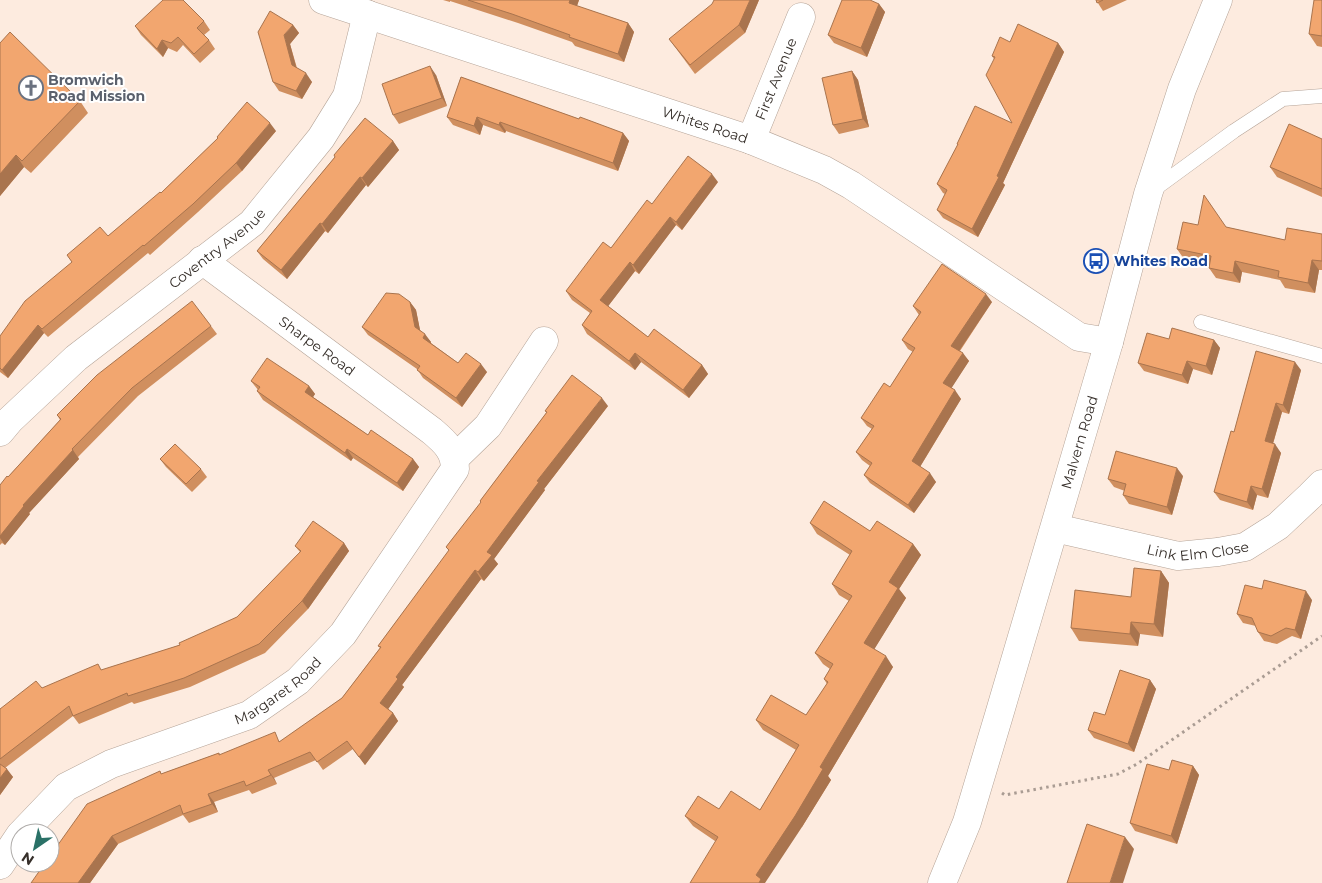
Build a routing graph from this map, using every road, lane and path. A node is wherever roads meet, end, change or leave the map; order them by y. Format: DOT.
graph roads {
  1 [pos="323,0"];
  2 [pos="1218,0"];
  3 [pos="367,14"];
  4 [pos="801,17"];
  5 [pos="1322,96"];
  6 [pos="751,140"];
  7 [pos="1148,194"];
  8 [pos="202,260"];
  9 [pos="1201,322"];
  10 [pos="544,340"];
  11 [pos="1109,342"];
  12 [pos="1322,356"];
  13 [pos="0,432"];
  14 [pos="455,458"];
  15 [pos="1322,484"];
  16 [pos="1054,528"];
  17 [pos="1322,636"];
  18 [pos="979,782"];
  19 [pos="32,823"];
  20 [pos="10,850"];
  21 [pos="0,865"];
  22 [pos="942,883"];
  1 -- 3 [label="street, Whites Road"];
  2 -- 7 [label="street, Malvern Road"];
  3 -- 6 [label="street, Whites Road"];
  3 -- 8 [label="street, Coventry Avenue"];
  4 -- 6 [label="street, First Avenue"];
  5 -- 7 [label="lane"];
  6 -- 11 [label="street, Whites Road"];
  7 -- 11 [label="street, Malvern Road"];
  8 -- 13 [label="street, Coventry Avenue"];
  8 -- 14 [label="street, Sharpe Road"];
  9 -- 12 [label="lane"];
  10 -- 14 [label="street, Margaret Road"];
  11 -- 16 [label="street, Malvern Road"];
  14 -- 19 [label="street, Margaret Road"];
  15 -- 16 [label="street, Link Elm Close"];
  16 -- 18 [label="street, Malvern Road"];
  17 -- 18 [label="path"];
  18 -- 22 [label="street, Malvern Road"];
  20 -- 21 [label="street, Margaret Road"];
}
